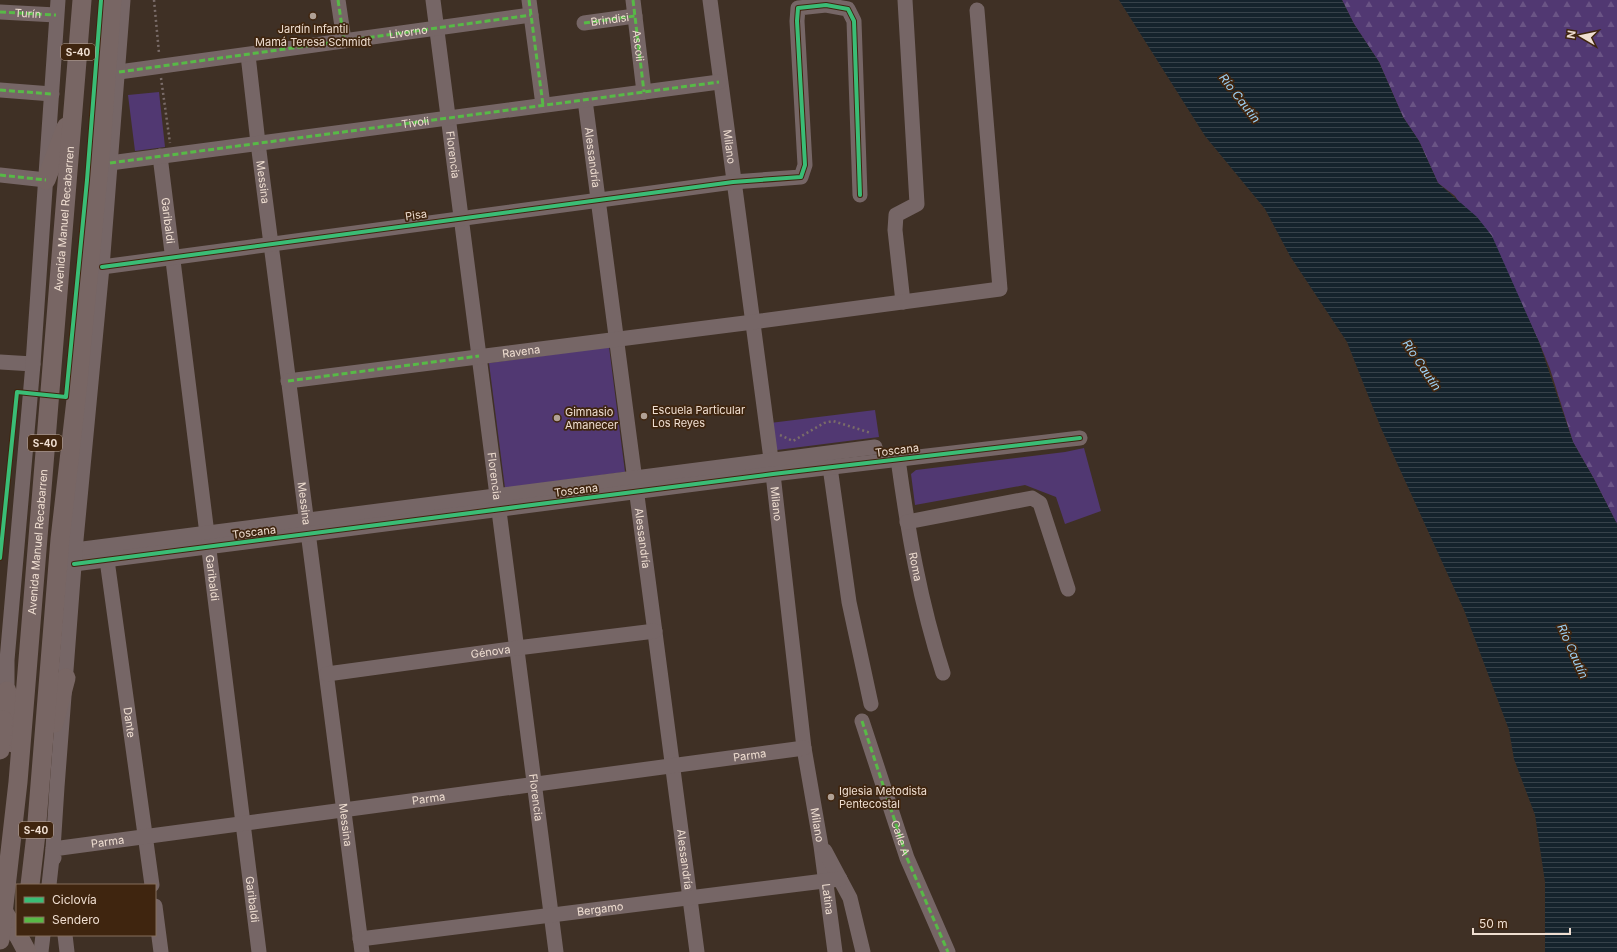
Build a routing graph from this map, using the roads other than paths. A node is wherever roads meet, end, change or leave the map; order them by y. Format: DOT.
graph roads {
  1 [pos="58,0"];
  2 [pos="82,0"];
  3 [pos="112,0"];
  4 [pos="123,0"];
  5 [pos="338,0"];
  6 [pos="433,0"];
  7 [pos="633,0"];
  8 [pos="710,0"];
  9 [pos="905,0"];
  10 [pos="530,7"];
  11 [pos="977,10"];
  12 [pos="0,12"];
  13 [pos="56,15"];
  14 [pos="635,16"];
  15 [pos="584,23"];
  16 [pos="437,28"];
  17 [pos="344,40"];
  18 [pos="248,54"];
  19 [pos="119,72"];
  20 [pos="719,82"];
  21 [pos="0,90"];
  22 [pos="644,92"];
  23 [pos="52,94"];
  24 [pos="585,100"];
  25 [pos="74,103"];
  26 [pos="543,105"];
  27 [pos="448,118"];
  28 [pos="258,143"];
  29 [pos="101,146"];
  30 [pos="160,156"];
  31 [pos="110,163"];
  32 [pos="0,175"];
  33 [pos="46,180"];
  34 [pos="733,182"];
  35 [pos="860,195"];
  36 [pos="598,200"];
  37 [pos="461,218"];
  38 [pos="271,244"];
  39 [pos="173,257"];
  40 [pos="102,267"];
  41 [pos="903,302"];
  42 [pos="753,322"];
  43 [pos="616,340"];
  44 [pos="479,356"];
  45 [pos="0,362"];
  46 [pos="33,364"];
  47 [pos="288,381"];
  48 [pos="1080,438"];
  49 [pos="874,443"];
  50 [pos="898,459"];
  51 [pos="772,467"];
  52 [pos="830,467"];
  53 [pos="636,485"];
  54 [pos="498,502"];
  55 [pos="907,522"];
  56 [pos="307,527"];
  57 [pos="208,540"];
  58 [pos="75,557"];
  59 [pos="107,560"];
  60 [pos="1068,589"];
  61 [pos="655,632"];
  62 [pos="516,648"];
  63 [pos="4,660"];
  64 [pos="943,673"];
  65 [pos="327,674"];
  66 [pos="66,678"];
  67 [pos="6,691"];
  68 [pos="871,704"];
  69 [pos="862,721"];
  70 [pos="804,748"];
  71 [pos="0,750"];
  72 [pos="672,765"];
  73 [pos="41,774"];
  74 [pos="18,782"];
  75 [pos="534,784"];
  76 [pos="343,809"];
  77 [pos="243,823"];
  78 [pos="146,836"];
  79 [pos="53,849"];
  80 [pos="833,880"];
  81 [pos="30,884"];
  82 [pos="49,884"];
  83 [pos="58,884"];
  84 [pos="152,884"];
  85 [pos="690,898"];
  86 [pos="2,908"];
  87 [pos="156,914"];
  88 [pos="551,915"];
  89 [pos="16,932"];
  90 [pos="43,936"];
  91 [pos="65,936"];
  92 [pos="0,940"];
  93 [pos="361,946"];
  94 [pos="41,952"];
  95 [pos="67,952"];
  96 [pos="161,952"];
  97 [pos="259,952"];
  98 [pos="556,952"];
  99 [pos="697,952"];
  100 [pos="835,952"];
  101 [pos="863,952"];
  102 [pos="948,952"];
  1 -- 13 [label="street, Avenida Manuel Recabarren"];
  2 -- 25 [label="main road, Avenida Manuel Recabarren / S-40"];
  3 -- 29 [label="main road, Avenida Manuel Recabarren / S-40"];
  4 -- 19 [label="street"];
  5 -- 17 [label="street"];
  6 -- 16 [label="street, Florencia"];
  7 -- 14 [label="street, Ascoli"];
  8 -- 20 [label="street, Milano"];
  9 -- 41 [label="street"];
  10 -- 16 [label="street, Livorno"];
  10 -- 26 [label="street"];
  11 -- 41 [label="street, Ravena"];
  12 -- 13 [label="street, Turín"];
  13 -- 23 [label="street, Avenida Manuel Recabarren"];
  14 -- 15 [label="street, Brindisi"];
  14 -- 22 [label="street, Ascoli"];
  16 -- 17 [label="street, Livorno"];
  16 -- 27 [label="street, Florencia"];
  17 -- 18 [label="street, Livorno"];
  18 -- 19 [label="street, Livorno"];
  18 -- 28 [label="street, Messina"];
  19 -- 29 [label="main road"];
  19 -- 31 [label="street"];
  20 -- 22 [label="street, Tivoli"];
  20 -- 34 [label="street, Milano"];
  21 -- 23 [label="street"];
  22 -- 24 [label="street, Tivoli"];
  23 -- 33 [label="street, Avenida Manuel Recabarren"];
  24 -- 26 [label="street, Tivoli"];
  24 -- 36 [label="street, Alessandría"];
  25 -- 33 [label="main road"];
  25 -- 74 [label="main road, Avenida Manuel Recabarren / S-40"];
  26 -- 27 [label="street, Tivoli"];
  27 -- 28 [label="street, Tivoli"];
  27 -- 37 [label="street, Florencia"];
  28 -- 30 [label="street, Tivoli"];
  28 -- 38 [label="street, Messina"];
  29 -- 73 [label="main road, Avenida Manuel Recabarren / S-40"];
  30 -- 31 [label="street, Tivoli"];
  30 -- 39 [label="street, Garibaldi"];
  31 -- 40 [label="street"];
  32 -- 33 [label="street"];
  33 -- 46 [label="street, Avenida Manuel Recabarren"];
  34 -- 35 [label="street, Pisa"];
  34 -- 36 [label="street, Pisa"];
  34 -- 42 [label="street, Milano"];
  36 -- 37 [label="street, Pisa"];
  36 -- 43 [label="street, Alessandría"];
  37 -- 38 [label="street, Pisa"];
  37 -- 44 [label="street, Florencia"];
  38 -- 39 [label="street, Pisa"];
  38 -- 47 [label="street, Messina"];
  39 -- 40 [label="street, Pisa"];
  39 -- 57 [label="street, Garibaldi"];
  40 -- 58 [label="street"];
  41 -- 42 [label="street, Ravena"];
  42 -- 43 [label="street, Ravena"];
  42 -- 51 [label="street, Milano"];
  43 -- 44 [label="street, Ravena"];
  43 -- 53 [label="street, Alessandría"];
  44 -- 47 [label="street, Ravena"];
  44 -- 54 [label="street, Florencia"];
  45 -- 46 [label="street"];
  46 -- 63 [label="street, Avenida Manuel Recabarren"];
  47 -- 56 [label="street, Messina"];
  48 -- 50 [label="street, Toscana"];
  49 -- 51 [label="street, Toscana"];
  50 -- 52 [label="street, Toscana"];
  50 -- 55 [label="street, Roma"];
  51 -- 52 [label="street, Toscana"];
  51 -- 53 [label="street, Toscana"];
  51 -- 70 [label="street, Milano"];
  52 -- 68 [label="street"];
  53 -- 54 [label="street, Toscana"];
  53 -- 61 [label="street, Alessandría"];
  54 -- 56 [label="street, Toscana"];
  54 -- 62 [label="street, Florencia"];
  55 -- 60 [label="street"];
  55 -- 64 [label="street, Roma"];
  56 -- 57 [label="street, Toscana"];
  56 -- 65 [label="street, Messina"];
  57 -- 58 [label="street, Toscana"];
  57 -- 59 [label="street, Toscana"];
  57 -- 77 [label="street, Garibaldi"];
  58 -- 59 [label="street, Toscana"];
  58 -- 66 [label="street"];
  59 -- 78 [label="street, Dante"];
  61 -- 62 [label="street, Génova"];
  61 -- 72 [label="street, Alessandría"];
  62 -- 65 [label="street, Génova"];
  62 -- 75 [label="street, Florencia"];
  63 -- 67 [label="street, Avenida Manuel Recabarren"];
  65 -- 76 [label="street, Messina"];
  66 -- 73 [label="main road"];
  66 -- 79 [label="street"];
  67 -- 71 [label="main road"];
  67 -- 74 [label="main road"];
  69 -- 102 [label="street, Calle A"];
  70 -- 72 [label="street, Parma"];
  70 -- 80 [label="street, Milano"];
  72 -- 75 [label="street, Parma"];
  72 -- 85 [label="street, Alessandría"];
  73 -- 81 [label="main road, Avenida Manuel Recabarren / S-40"];
  74 -- 86 [label="main road, Avenida Manuel Recabarren / S-40"];
  75 -- 76 [label="street, Parma"];
  75 -- 88 [label="street, Florencia"];
  76 -- 77 [label="street, Parma"];
  76 -- 93 [label="street, Messina"];
  77 -- 78 [label="street, Parma"];
  77 -- 97 [label="street, Garibaldi"];
  78 -- 79 [label="street, Parma"];
  78 -- 84 [label="street, Dante"];
  79 -- 82 [label="street"];
  79 -- 83 [label="street"];
  80 -- 85 [label="street, Bergamo"];
  80 -- 100 [label="street, Latina"];
  80 -- 101 [label="street, Milano"];
  85 -- 88 [label="street, Bergamo"];
  85 -- 99 [label="street, Alessandría"];
  86 -- 89 [label="main road"];
  86 -- 92 [label="main road, Avenida Manuel Recabarren / S-40"];
  87 -- 96 [label="street"];
  88 -- 93 [label="street, Bergamo"];
  88 -- 98 [label="street, Florencia"];
  90 -- 94 [label="street"];
  91 -- 95 [label="street"];
}
